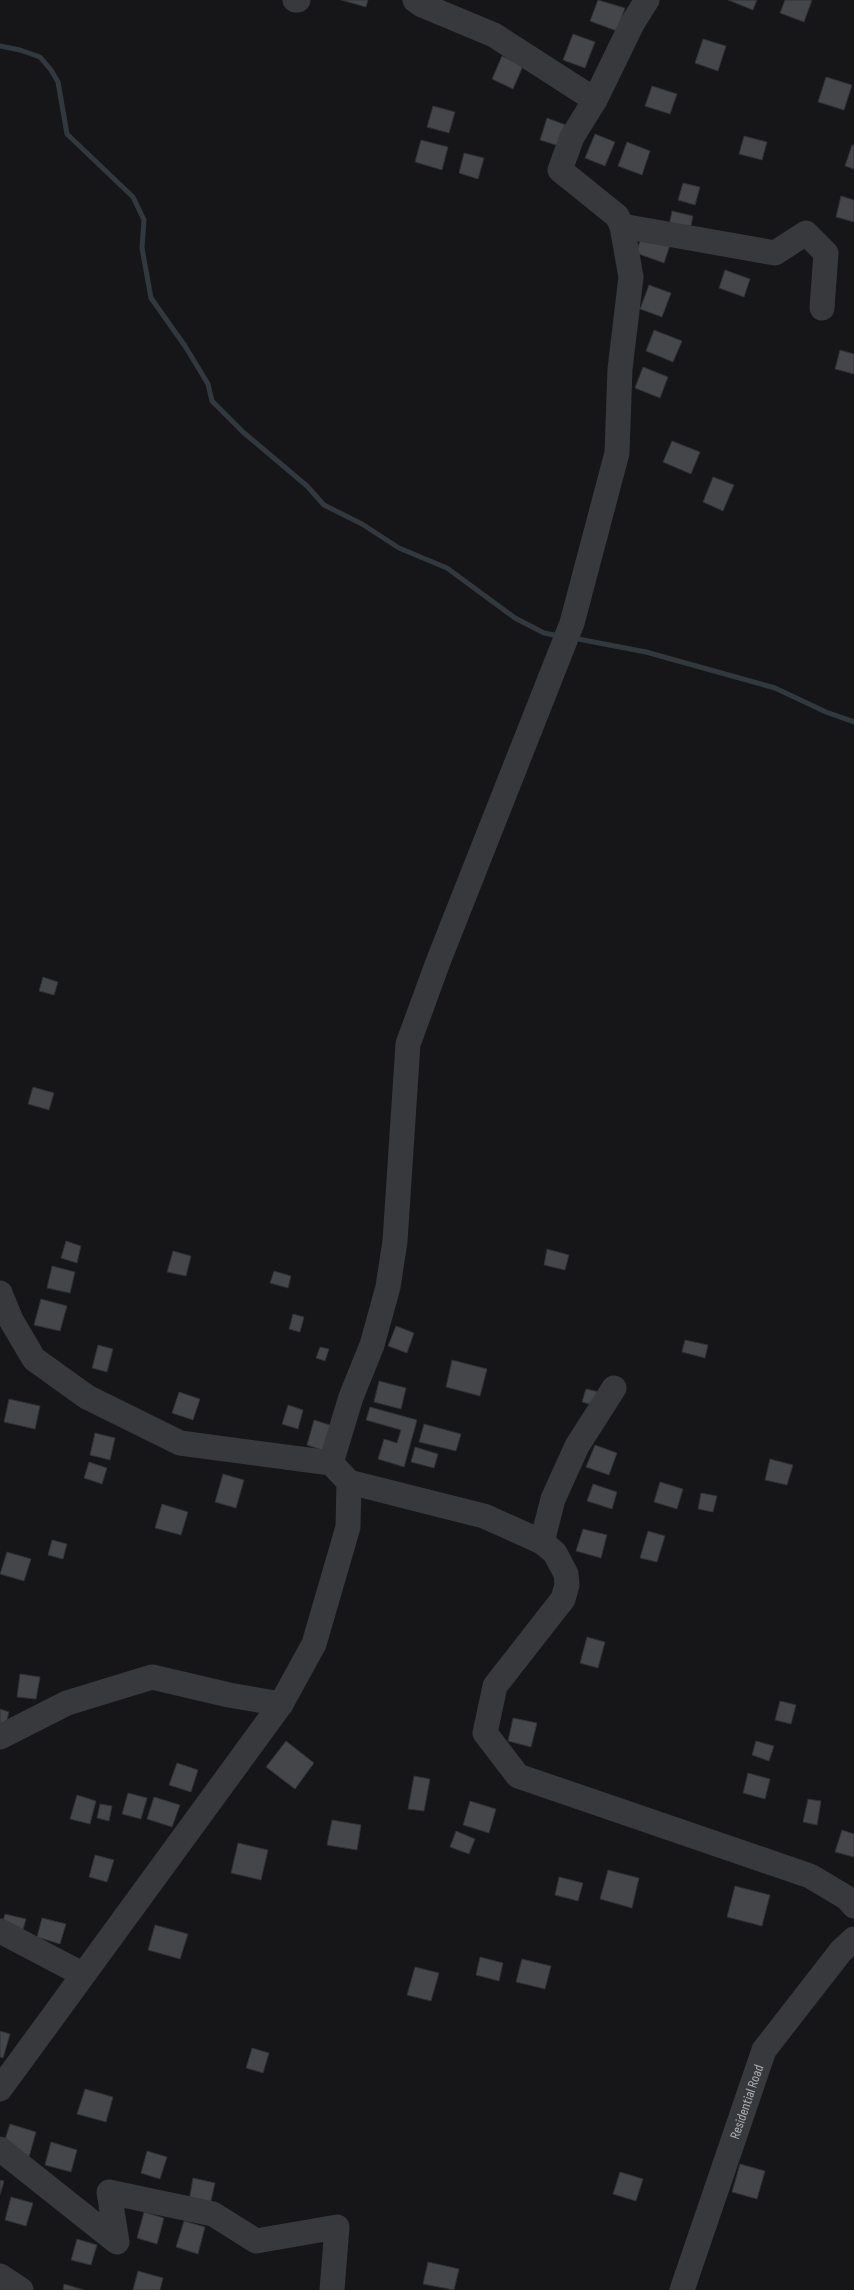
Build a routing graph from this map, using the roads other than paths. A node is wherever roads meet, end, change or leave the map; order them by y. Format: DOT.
graph roads {
  1 [pos="415,0"];
  2 [pos="646,0"];
  3 [pos="595,100"];
  4 [pos="622,226"];
  5 [pos="822,308"];
  6 [pos="0,1294"];
  7 [pos="614,1388"];
  8 [pos="331,1463"];
  9 [pos="349,1482"];
  10 [pos="542,1542"];
  11 [pos="281,1704"];
  12 [pos="0,1737"];
  13 [pos="854,1906"];
  14 [pos="0,1932"];
  15 [pos="854,1939"];
  16 [pos="82,1974"];
  17 [pos="0,2089"];
  18 [pos="0,2149"];
  19 [pos="0,2276"];
  20 [pos="21,2290"];
  21 [pos="332,2290"];
  22 [pos="682,2290"];
  1 -- 3 [label="street"];
  2 -- 3 [label="street"];
  3 -- 4 [label="street"];
  4 -- 5 [label="street"];
  4 -- 8 [label="street"];
  6 -- 8 [label="street"];
  7 -- 10 [label="street"];
  8 -- 9 [label="street"];
  9 -- 10 [label="street"];
  9 -- 11 [label="street"];
  10 -- 13 [label="street"];
  11 -- 12 [label="street"];
  11 -- 16 [label="street"];
  14 -- 16 [label="street"];
  15 -- 22 [label="street, Residential Road"];
  16 -- 17 [label="street"];
  18 -- 21 [label="street"];
  19 -- 20 [label="street"];
}
